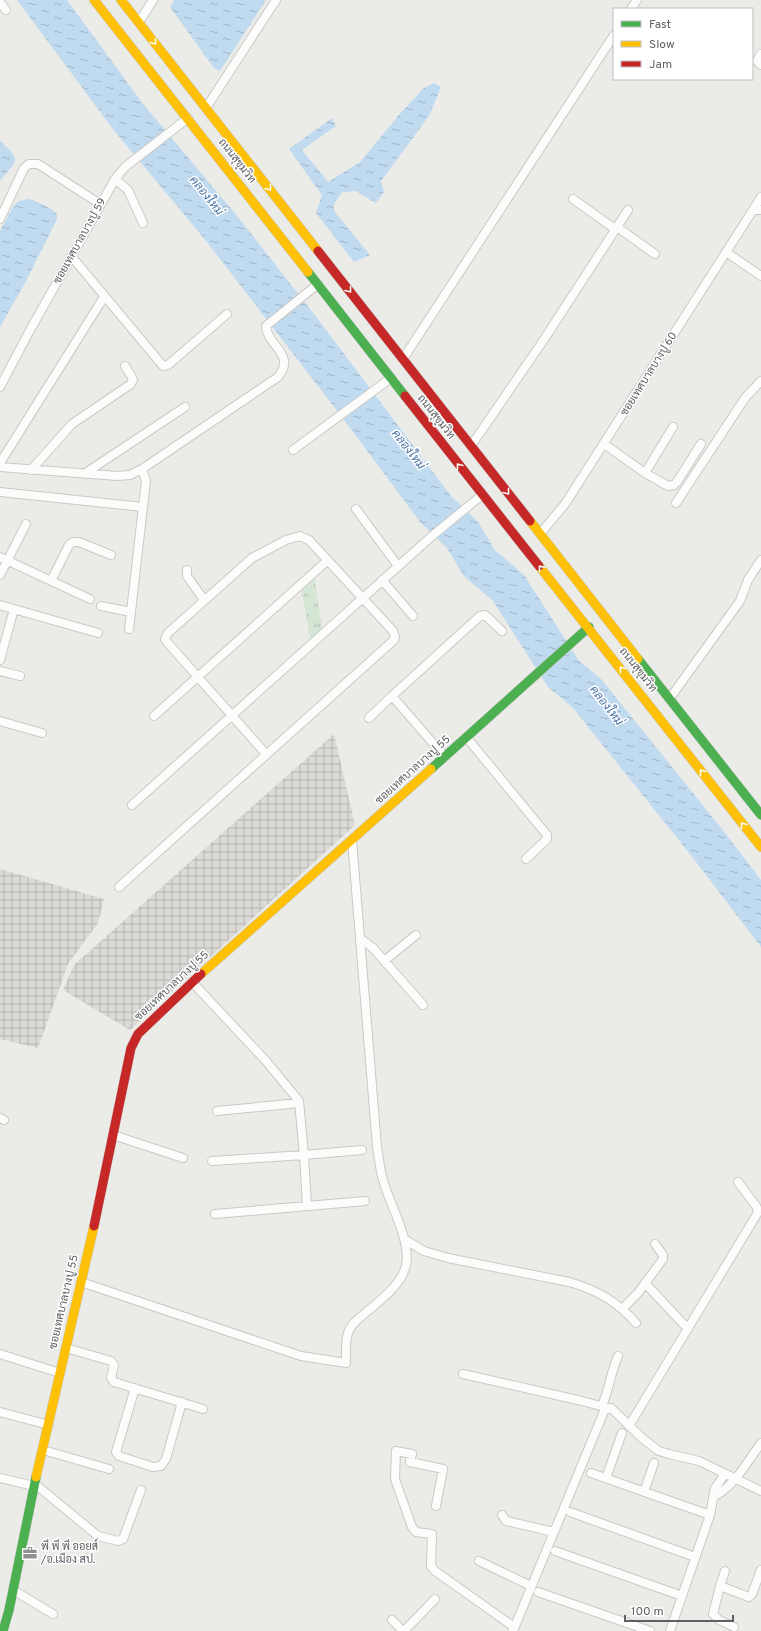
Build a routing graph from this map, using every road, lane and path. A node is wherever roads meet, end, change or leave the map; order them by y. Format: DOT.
graph roads {
  1 [pos="94,0"];
  2 [pos="121,0"];
  3 [pos="154,0"];
  4 [pos="276,0"];
  5 [pos="0,2"];
  6 [pos="6,10"];
  7 [pos="139,22"];
  8 [pos="613,37"];
  9 [pos="761,54"];
  10 [pos="761,66"];
  11 [pos="206,108"];
  12 [pos="188,118"];
  13 [pos="115,179"];
  14 [pos="761,197"];
  15 [pos="573,199"];
  16 [pos="100,204"];
  17 [pos="628,210"];
  18 [pos="757,210"];
  19 [pos="0,219"];
  20 [pos="143,223"];
  21 [pos="616,228"];
  22 [pos="726,252"];
  23 [pos="655,254"];
  24 [pos="72,257"];
  25 [pos="761,276"];
  26 [pos="318,284"];
  27 [pos="104,297"];
  28 [pos="227,314"];
  29 [pos="403,359"];
  30 [pos="125,366"];
  31 [pos="391,378"];
  32 [pos="760,385"];
  33 [pos="0,387"];
  34 [pos="185,407"];
  35 [pos="673,427"];
  36 [pos="604,444"];
  37 [pos="701,444"];
  38 [pos="471,446"];
  39 [pos="292,450"];
  40 [pos="0,463"];
  41 [pos="0,467"];
  42 [pos="142,469"];
  43 [pos="31,470"];
  44 [pos="645,473"];
  45 [pos="84,474"];
  46 [pos="0,492"];
  47 [pos="482,496"];
  48 [pos="676,503"];
  49 [pos="143,507"];
  50 [pos="356,509"];
  51 [pos="26,524"];
  52 [pos="540,534"];
  53 [pos="111,555"];
  54 [pos="4,559"];
  55 [pos="328,560"];
  56 [pos="761,560"];
  57 [pos="398,566"];
  58 [pos="187,570"];
  59 [pos="0,576"];
  60 [pos="382,580"];
  61 [pos="51,581"];
  62 [pos="363,598"];
  63 [pos="90,599"];
  64 [pos="204,600"];
  65 [pos="0,605"];
  66 [pos="100,606"];
  67 [pos="14,610"];
  68 [pos="131,612"];
  69 [pos="413,616"];
  70 [pos="589,627"];
  71 [pos="130,629"];
  72 [pos="502,631"];
  73 [pos="98,633"];
  74 [pos="0,660"];
  75 [pos="0,671"];
  76 [pos="20,676"];
  77 [pos="198,677"];
  78 [pos="392,696"];
  79 [pos="670,698"];
  80 [pos="232,715"];
  81 [pos="154,716"];
  82 [pos="369,718"];
  83 [pos="0,721"];
  84 [pos="42,733"];
  85 [pos="467,738"];
  86 [pos="266,754"];
  87 [pos="445,757"];
  88 [pos="734,796"];
  89 [pos="132,805"];
  90 [pos="761,815"];
  91 [pos="352,840"];
  92 [pos="761,847"];
  93 [pos="526,859"];
  94 [pos="119,887"];
  95 [pos="416,935"];
  96 [pos="361,939"];
  97 [pos="384,961"];
  98 [pos="192,982"];
  99 [pos="424,1005"];
  100 [pos="299,1103"];
  101 [pos="217,1111"];
  102 [pos="113,1135"];
  103 [pos="362,1150"];
  104 [pos="304,1155"];
  105 [pos="183,1158"];
  106 [pos="212,1162"];
  107 [pos="738,1182"];
  108 [pos="365,1201"];
  109 [pos="307,1206"];
  110 [pos="215,1214"];
  111 [pos="404,1239"];
  112 [pos="655,1244"];
  113 [pos="81,1282"];
  114 [pos="645,1283"];
  115 [pos="623,1308"];
  116 [pos="636,1323"];
  117 [pos="688,1329"];
  118 [pos="66,1348"];
  119 [pos="0,1354"];
  120 [pos="618,1356"];
  121 [pos="60,1373"];
  122 [pos="463,1374"];
  123 [pos="135,1388"];
  124 [pos="182,1402"];
  125 [pos="605,1407"];
  126 [pos="203,1409"];
  127 [pos="0,1412"];
  128 [pos="631,1423"];
  129 [pos="49,1425"];
  130 [pos="622,1433"];
  131 [pos="761,1443"];
  132 [pos="43,1450"];
  133 [pos="654,1463"];
  134 [pos="109,1469"];
  135 [pos="591,1473"];
  136 [pos="725,1474"];
  137 [pos="736,1477"];
  138 [pos="0,1478"];
  139 [pos="606,1478"];
  140 [pos="35,1485"];
  141 [pos="141,1490"];
  142 [pos="761,1491"];
  143 [pos="644,1492"];
  144 [pos="715,1496"];
  145 [pos="436,1506"];
  146 [pos="570,1512"];
  147 [pos="502,1515"];
  148 [pos="710,1515"];
  149 [pos="554,1532"];
  150 [pos="555,1551"];
  151 [pos="695,1557"];
  152 [pos="479,1561"];
  153 [pos="761,1570"];
  154 [pos="725,1571"];
  155 [pos="531,1586"];
  156 [pos="720,1586"];
  157 [pos="13,1590"];
  158 [pos="538,1592"];
  159 [pos="682,1596"];
  160 [pos="435,1599"];
  161 [pos="54,1614"];
  162 [pos="392,1620"];
  163 [pos="3,1625"];
  164 [pos="734,1627"];
  165 [pos="514,1629"];
  166 [pos="404,1631"];
  167 [pos="650,1631"];
  168 [pos="670,1631"];
  1 -- 12 [label="main road, ถนนสุขุมวิท"];
  2 -- 7 [label="main road, ถนนสุขุมวิท"];
  3 -- 7 [label="street"];
  4 -- 11 [label="street"];
  5 -- 6 [label="street"];
  7 -- 11 [label="main road, ถนนสุขุมวิท, one-way"];
  8 -- 29 [label="street"];
  9 -- 10 [label="street"];
  11 -- 29 [label="main road, ถนนสุขุมวิท, one-way"];
  12 -- 13 [label="street, ซอยเทศบาลบางปู 59"];
  12 -- 26 [label="main road, ถนนสุขุมวิท"];
  13 -- 16 [label="street, ซอยเทศบาลบางปู 59"];
  13 -- 20 [label="street"];
  14 -- 18 [label="street, ซอยเทศบาลบางปู 60"];
  15 -- 21 [label="street"];
  16 -- 19 [label="street"];
  16 -- 24 [label="street, ซอยเทศบาลบางปู 59"];
  17 -- 21 [label="street"];
  18 -- 22 [label="street, ซอยเทศบาลบางปู 60"];
  21 -- 23 [label="street"];
  21 -- 38 [label="street"];
  22 -- 25 [label="street"];
  22 -- 36 [label="street, ซอยเทศบาลบางปู 60"];
  24 -- 27 [label="street"];
  24 -- 33 [label="street, ซอยเทศบาลบางปู 59"];
  26 -- 31 [label="main road, ถนนสุขุมวิท"];
  26 -- 42 [label="street"];
  27 -- 28 [label="street"];
  27 -- 40 [label="street"];
  29 -- 38 [label="main road, ถนนสุขุมวิท"];
  30 -- 43 [label="street"];
  31 -- 39 [label="street"];
  47 -- 31 [label="main road, ถนนสุขุมวิท, one-way"];
  32 -- 48 [label="street"];
  34 -- 45 [label="street"];
  35 -- 44 [label="street"];
  36 -- 44 [label="street"];
  36 -- 52 [label="street, ซอยเทศบาลบางปู 60"];
  37 -- 44 [label="street"];
  38 -- 52 [label="main road, ถนนสุขุมวิท, one-way"];
  41 -- 43 [label="street"];
  42 -- 45 [label="street"];
  42 -- 49 [label="street"];
  43 -- 45 [label="street"];
  46 -- 49 [label="street"];
  47 -- 57 [label="street"];
  70 -- 47 [label="main road, ถนนสุขุมวิท, one-way"];
  49 -- 68 [label="street"];
  50 -- 57 [label="street"];
  51 -- 54 [label="street"];
  52 -- 79 [label="main road, ถนนสุขุมวิท"];
  53 -- 61 [label="street"];
  54 -- 59 [label="street"];
  54 -- 61 [label="street"];
  55 -- 62 [label="street"];
  55 -- 64 [label="street"];
  55 -- 77 [label="street"];
  56 -- 79 [label="street"];
  57 -- 60 [label="street"];
  58 -- 64 [label="street"];
  60 -- 62 [label="street"];
  60 -- 69 [label="street"];
  61 -- 63 [label="street"];
  62 -- 80 [label="street"];
  62 -- 86 [label="street"];
  64 -- 77 [label="street"];
  65 -- 67 [label="street"];
  66 -- 68 [label="street"];
  67 -- 73 [label="street"];
  67 -- 74 [label="street"];
  68 -- 71 [label="street"];
  70 -- 85 [label="main road, ซอยเทศบาลบางปู 55"];
  88 -- 70 [label="main road, ถนนสุขุมวิท, one-way"];
  72 -- 78 [label="street"];
  75 -- 76 [label="street"];
  77 -- 80 [label="street"];
  77 -- 81 [label="street"];
  78 -- 82 [label="street"];
  78 -- 87 [label="street"];
  79 -- 88 [label="main road, ถนนสุขุมวิท"];
  80 -- 86 [label="street"];
  80 -- 89 [label="street"];
  83 -- 84 [label="street"];
  85 -- 87 [label="main road, ซอยเทศบาลบางปู 55"];
  85 -- 93 [label="street"];
  86 -- 94 [label="street"];
  87 -- 91 [label="main road, ซอยเทศบาลบางปู 55"];
  88 -- 90 [label="main road, ถนนสุขุมวิท"];
  92 -- 88 [label="main road, ถนนสุขุมวิท, one-way"];
  91 -- 96 [label="street"];
  91 -- 98 [label="main road, ซอยเทศบาลบางปู 55"];
  95 -- 97 [label="street"];
  96 -- 97 [label="street"];
  96 -- 111 [label="street"];
  97 -- 99 [label="street"];
  98 -- 100 [label="street"];
  98 -- 102 [label="main road, ซอยเทศบาลบางปู 55"];
  100 -- 101 [label="street"];
  100 -- 104 [label="street"];
  102 -- 105 [label="street"];
  102 -- 113 [label="main road, ซอยเทศบาลบางปู 55"];
  103 -- 104 [label="street"];
  104 -- 106 [label="street"];
  104 -- 109 [label="street"];
  107 -- 117 [label="street"];
  108 -- 109 [label="street"];
  109 -- 110 [label="street"];
  111 -- 113 [label="street"];
  111 -- 115 [label="street"];
  112 -- 114 [label="street"];
  113 -- 118 [label="main road, ซอยเทศบาลบางปู 55"];
  114 -- 115 [label="street"];
  114 -- 117 [label="street"];
  115 -- 116 [label="street"];
  117 -- 128 [label="street"];
  118 -- 121 [label="main road, ซอยเทศบาลบางปู 55"];
  118 -- 123 [label="street"];
  119 -- 121 [label="street"];
  120 -- 125 [label="street"];
  121 -- 129 [label="main road, ซอยเทศบาลบางปู 55"];
  122 -- 125 [label="street"];
  123 -- 124 [label="street"];
  123 -- 124 [label="street"];
  124 -- 126 [label="street"];
  125 -- 128 [label="street"];
  125 -- 149 [label="street"];
  127 -- 129 [label="street"];
  128 -- 136 [label="street"];
  129 -- 132 [label="main road, ซอยเทศบาลบางปู 55"];
  130 -- 139 [label="street"];
  131 -- 137 [label="street"];
  132 -- 134 [label="street"];
  132 -- 140 [label="main road, ซอยเทศบาลบางปู 55"];
  133 -- 143 [label="street"];
  135 -- 139 [label="street"];
  136 -- 137 [label="street"];
  136 -- 144 [label="street"];
  137 -- 142 [label="street"];
  137 -- 144 [label="street"];
  138 -- 140 [label="street"];
  139 -- 143 [label="street"];
  140 -- 141 [label="street"];
  140 -- 157 [label="main road, ซอยเทศบาลบางปู 55"];
  143 -- 148 [label="street"];
  144 -- 148 [label="street"];
  145 -- 165 [label="street"];
  146 -- 151 [label="street"];
  147 -- 149 [label="street"];
  148 -- 151 [label="street"];
  149 -- 155 [label="street"];
  150 -- 159 [label="street"];
  151 -- 159 [label="street"];
  152 -- 155 [label="street"];
  153 -- 156 [label="street"];
  154 -- 156 [label="street"];
  155 -- 165 [label="street"];
  156 -- 164 [label="street"];
  157 -- 161 [label="street"];
  157 -- 163 [label="main road, ซอยเทศบาลบางปู 55"];
  158 -- 167 [label="street"];
  159 -- 168 [label="street"];
  160 -- 166 [label="street"];
  162 -- 166 [label="street"];
}
